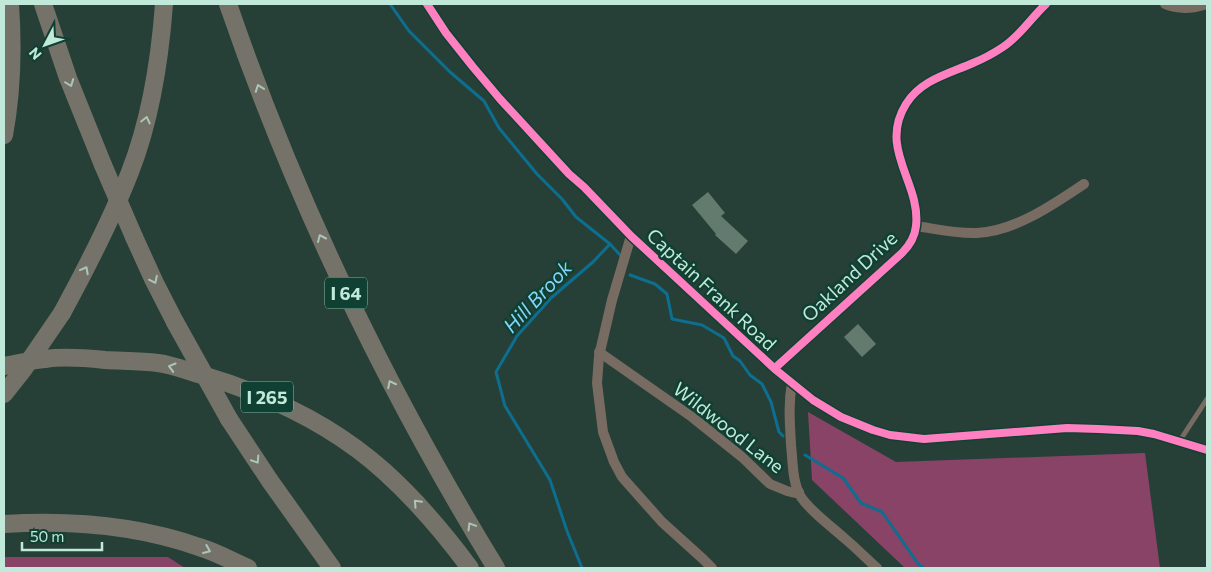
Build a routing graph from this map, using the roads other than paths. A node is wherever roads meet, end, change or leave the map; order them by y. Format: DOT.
graph roads {
  1 [pos="10,4"];
  2 [pos="43,4"];
  3 [pos="164,4"];
  4 [pos="228,4"];
  5 [pos="426,4"];
  6 [pos="1046,4"];
  7 [pos="1165,4"];
  8 [pos="1207,4"];
  9 [pos="4,135"];
  10 [pos="1084,184"];
  11 [pos="916,226"];
  12 [pos="631,236"];
  13 [pos="600,352"];
  14 [pos="4,366"];
  15 [pos="775,368"];
  16 [pos="792,383"];
  17 [pos="4,394"];
  18 [pos="1207,399"];
  19 [pos="1178,442"];
  20 [pos="1207,450"];
  21 [pos="799,492"];
  22 [pos="4,524"];
  23 [pos="248,568"];
  24 [pos="332,568"];
  25 [pos="470,568"];
  26 [pos="496,568"];
  27 [pos="712,568"];
  28 [pos="877,568"];
  1 -- 9 [label="highway"];
  2 -- 24 [label="highway, one-way, bridge"];
  17 -- 3 [label="highway, one-way, bridge"];
  26 -- 4 [label="highway, I 64, one-way"];
  5 -- 12 [label="street, Captain Frank Road"];
  6 -- 11 [label="street, Oakland Drive"];
  7 -- 8 [label="street"];
  10 -- 11 [label="street"];
  11 -- 15 [label="street, Oakland Drive"];
  12 -- 13 [label="street"];
  12 -- 15 [label="street, Captain Frank Road"];
  13 -- 21 [label="street, Wildwood Lane"];
  13 -- 27 [label="street"];
  25 -- 14 [label="highway, I 265, one-way"];
  15 -- 16 [label="street, Captain Frank Road"];
  16 -- 19 [label="street, Captain Frank Road"];
  16 -- 21 [label="street"];
  18 -- 19 [label="lane"];
  19 -- 20 [label="street, Captain Frank Road"];
  21 -- 28 [label="street"];
  22 -- 23 [label="highway, one-way"];
}
